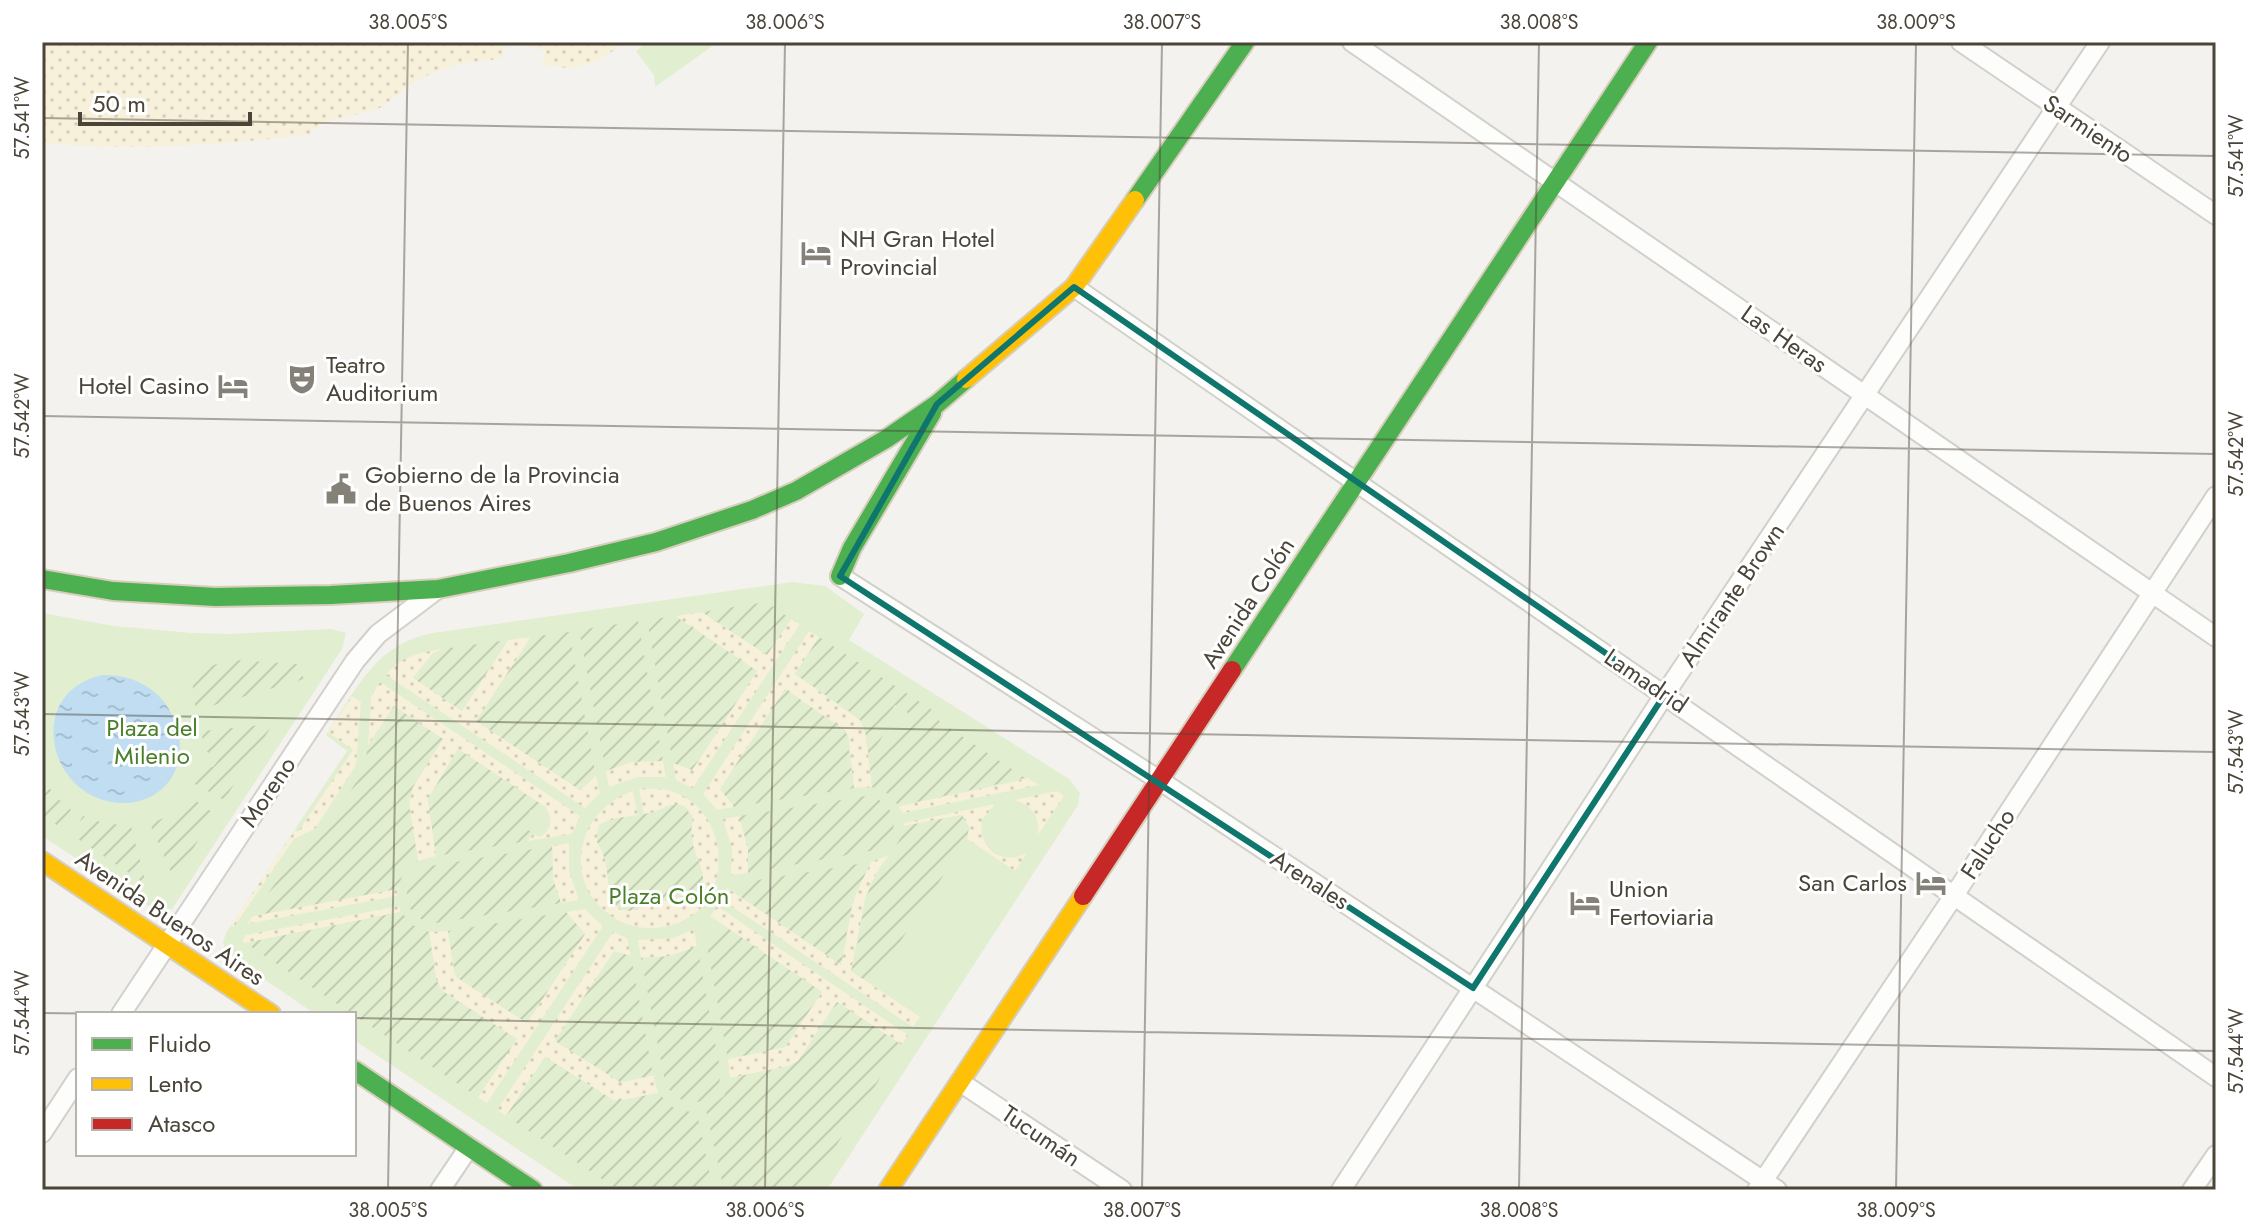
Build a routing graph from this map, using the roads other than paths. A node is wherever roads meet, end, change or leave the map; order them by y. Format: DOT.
graph roads {
  1 [pos="1245,42"];
  2 [pos="1352,42"];
  3 [pos="1648,42"];
  4 [pos="1961,42"];
  5 [pos="2100,42"];
  6 [pos="2056,107"];
  7 [pos="1556,181"];
  8 [pos="2216,215"];
  9 [pos="1074,287"];
  10 [pos="1866,395"];
  11 [pos="937,404"];
  12 [pos="1356,484"];
  13 [pos="2216,496"];
  14 [pos="840,576"];
  15 [pos="42,579"];
  16 [pos="438,589"];
  17 [pos="2151,594"];
  18 [pos="2216,637"];
  19 [pos="1665,694"];
  20 [pos="1159,780"];
  21 [pos="42,861"];
  22 [pos="1955,894"];
  23 [pos="168,944"];
  24 [pos="1473,988"];
  25 [pos="122,1012"];
  26 [pos="268,1012"];
  27 [pos="356,1071"];
  28 [pos="2216,1077"];
  29 [pos="76,1081"];
  30 [pos="960,1082"];
  31 [pos="42,1133"];
  32 [pos="469,1147"];
  33 [pos="2216,1155"];
  34 [pos="1766,1187"];
  35 [pos="440,1190"];
  36 [pos="533,1190"];
  37 [pos="888,1190"];
  38 [pos="1122,1190"];
  39 [pos="1341,1190"];
  40 [pos="2192,1190"];
  1 -- 9 [label="main road"];
  2 -- 7 [label="street, Las Heras"];
  3 -- 7 [label="main road, Avenida Colón"];
  4 -- 6 [label="street, Sarmiento"];
  5 -- 6 [label="street, Almirante Brown"];
  6 -- 8 [label="street, Sarmiento"];
  6 -- 10 [label="street, Almirante Brown"];
  7 -- 10 [label="street, Las Heras"];
  7 -- 12 [label="main road, Avenida Colón"];
  9 -- 11 [label="main road"];
  9 -- 12 [label="street, Lamadrid"];
  10 -- 17 [label="street, Las Heras"];
  10 -- 19 [label="street, Almirante Brown"];
  11 -- 14 [label="main road"];
  11 -- 16 [label="main road"];
  12 -- 19 [label="street, Lamadrid"];
  12 -- 20 [label="main road, Avenida Colón"];
  13 -- 17 [label="street, Falucho"];
  14 -- 20 [label="street, Arenales"];
  15 -- 16 [label="main road"];
  16 -- 23 [label="street, Moreno"];
  17 -- 18 [label="street, Las Heras"];
  17 -- 22 [label="street, Falucho"];
  19 -- 22 [label="street, Lamadrid"];
  19 -- 24 [label="street, Almirante Brown"];
  20 -- 24 [label="street, Arenales"];
  20 -- 30 [label="main road, Avenida Colón"];
  21 -- 23 [label="main road, Avenida Buenos Aires"];
  22 -- 28 [label="street, Lamadrid"];
  22 -- 34 [label="street, Falucho"];
  23 -- 25 [label="street, Moreno"];
  23 -- 26 [label="main road, Avenida Buenos Aires"];
  24 -- 34 [label="street, Arenales"];
  24 -- 39 [label="street, Almirante Brown"];
  27 -- 32 [label="main road"];
  29 -- 31 [label="street"];
  30 -- 37 [label="main road, Avenida Colón"];
  30 -- 38 [label="street, Tucumán"];
  32 -- 35 [label="street"];
  32 -- 36 [label="main road"];
  33 -- 40 [label="street"];
}
